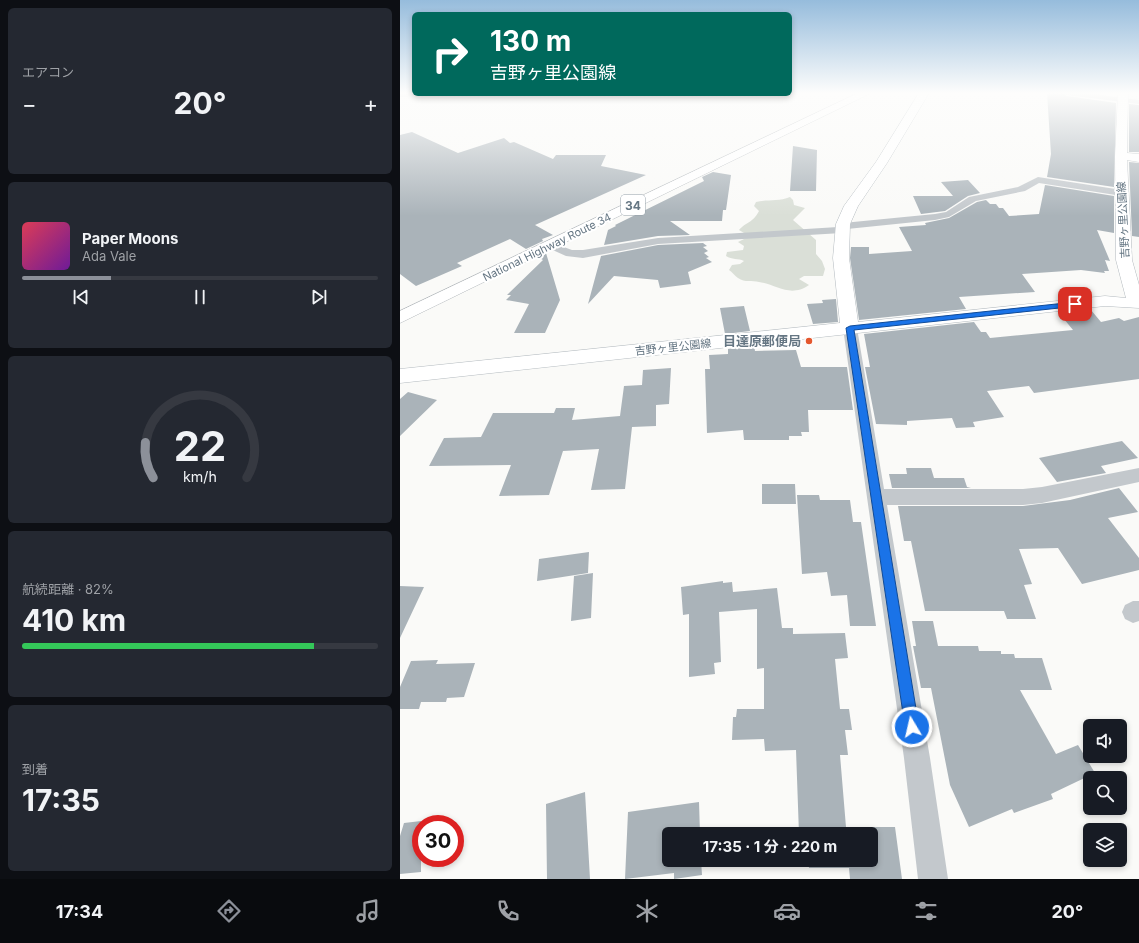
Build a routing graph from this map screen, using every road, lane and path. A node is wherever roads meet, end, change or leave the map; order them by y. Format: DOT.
graph roads {
  1 [pos="781,134"];
  2 [pos="898,134"];
  3 [pos="1122,134"];
  4 [pos="1121,156"];
  5 [pos="1139,158"];
  6 [pos="1122,193"];
  7 [pos="842,228"];
  8 [pos="550,245"];
  9 [pos="1138,306"];
  10 [pos="400,318"];
  11 [pos="850,328"];
  12 [pos="400,376"];
  13 [pos="1137,478"];
  14 [pos="876,497"];
  15 [pos="933,879"];
  1 -- 8 [label="main road, National Highway Route 34 / 34"];
  2 -- 7 [label="main road"];
  3 -- 4 [label="main road, 吉野ヶ里公園線"];
  4 -- 5 [label="main road"];
  4 -- 6 [label="main road, 吉野ヶ里公園線"];
  6 -- 7 [label="street"];
  6 -- 9 [label="main road, 吉野ヶ里公園線"];
  7 -- 8 [label="street"];
  7 -- 11 [label="main road"];
  8 -- 10 [label="main road, National Highway Route 34 / 34"];
  9 -- 11 [label="main road, 吉野ヶ里公園線"];
  11 -- 12 [label="main road, 吉野ヶ里公園線"];
  11 -- 14 [label="street"];
  13 -- 14 [label="street"];
  14 -- 15 [label="street"];
}
